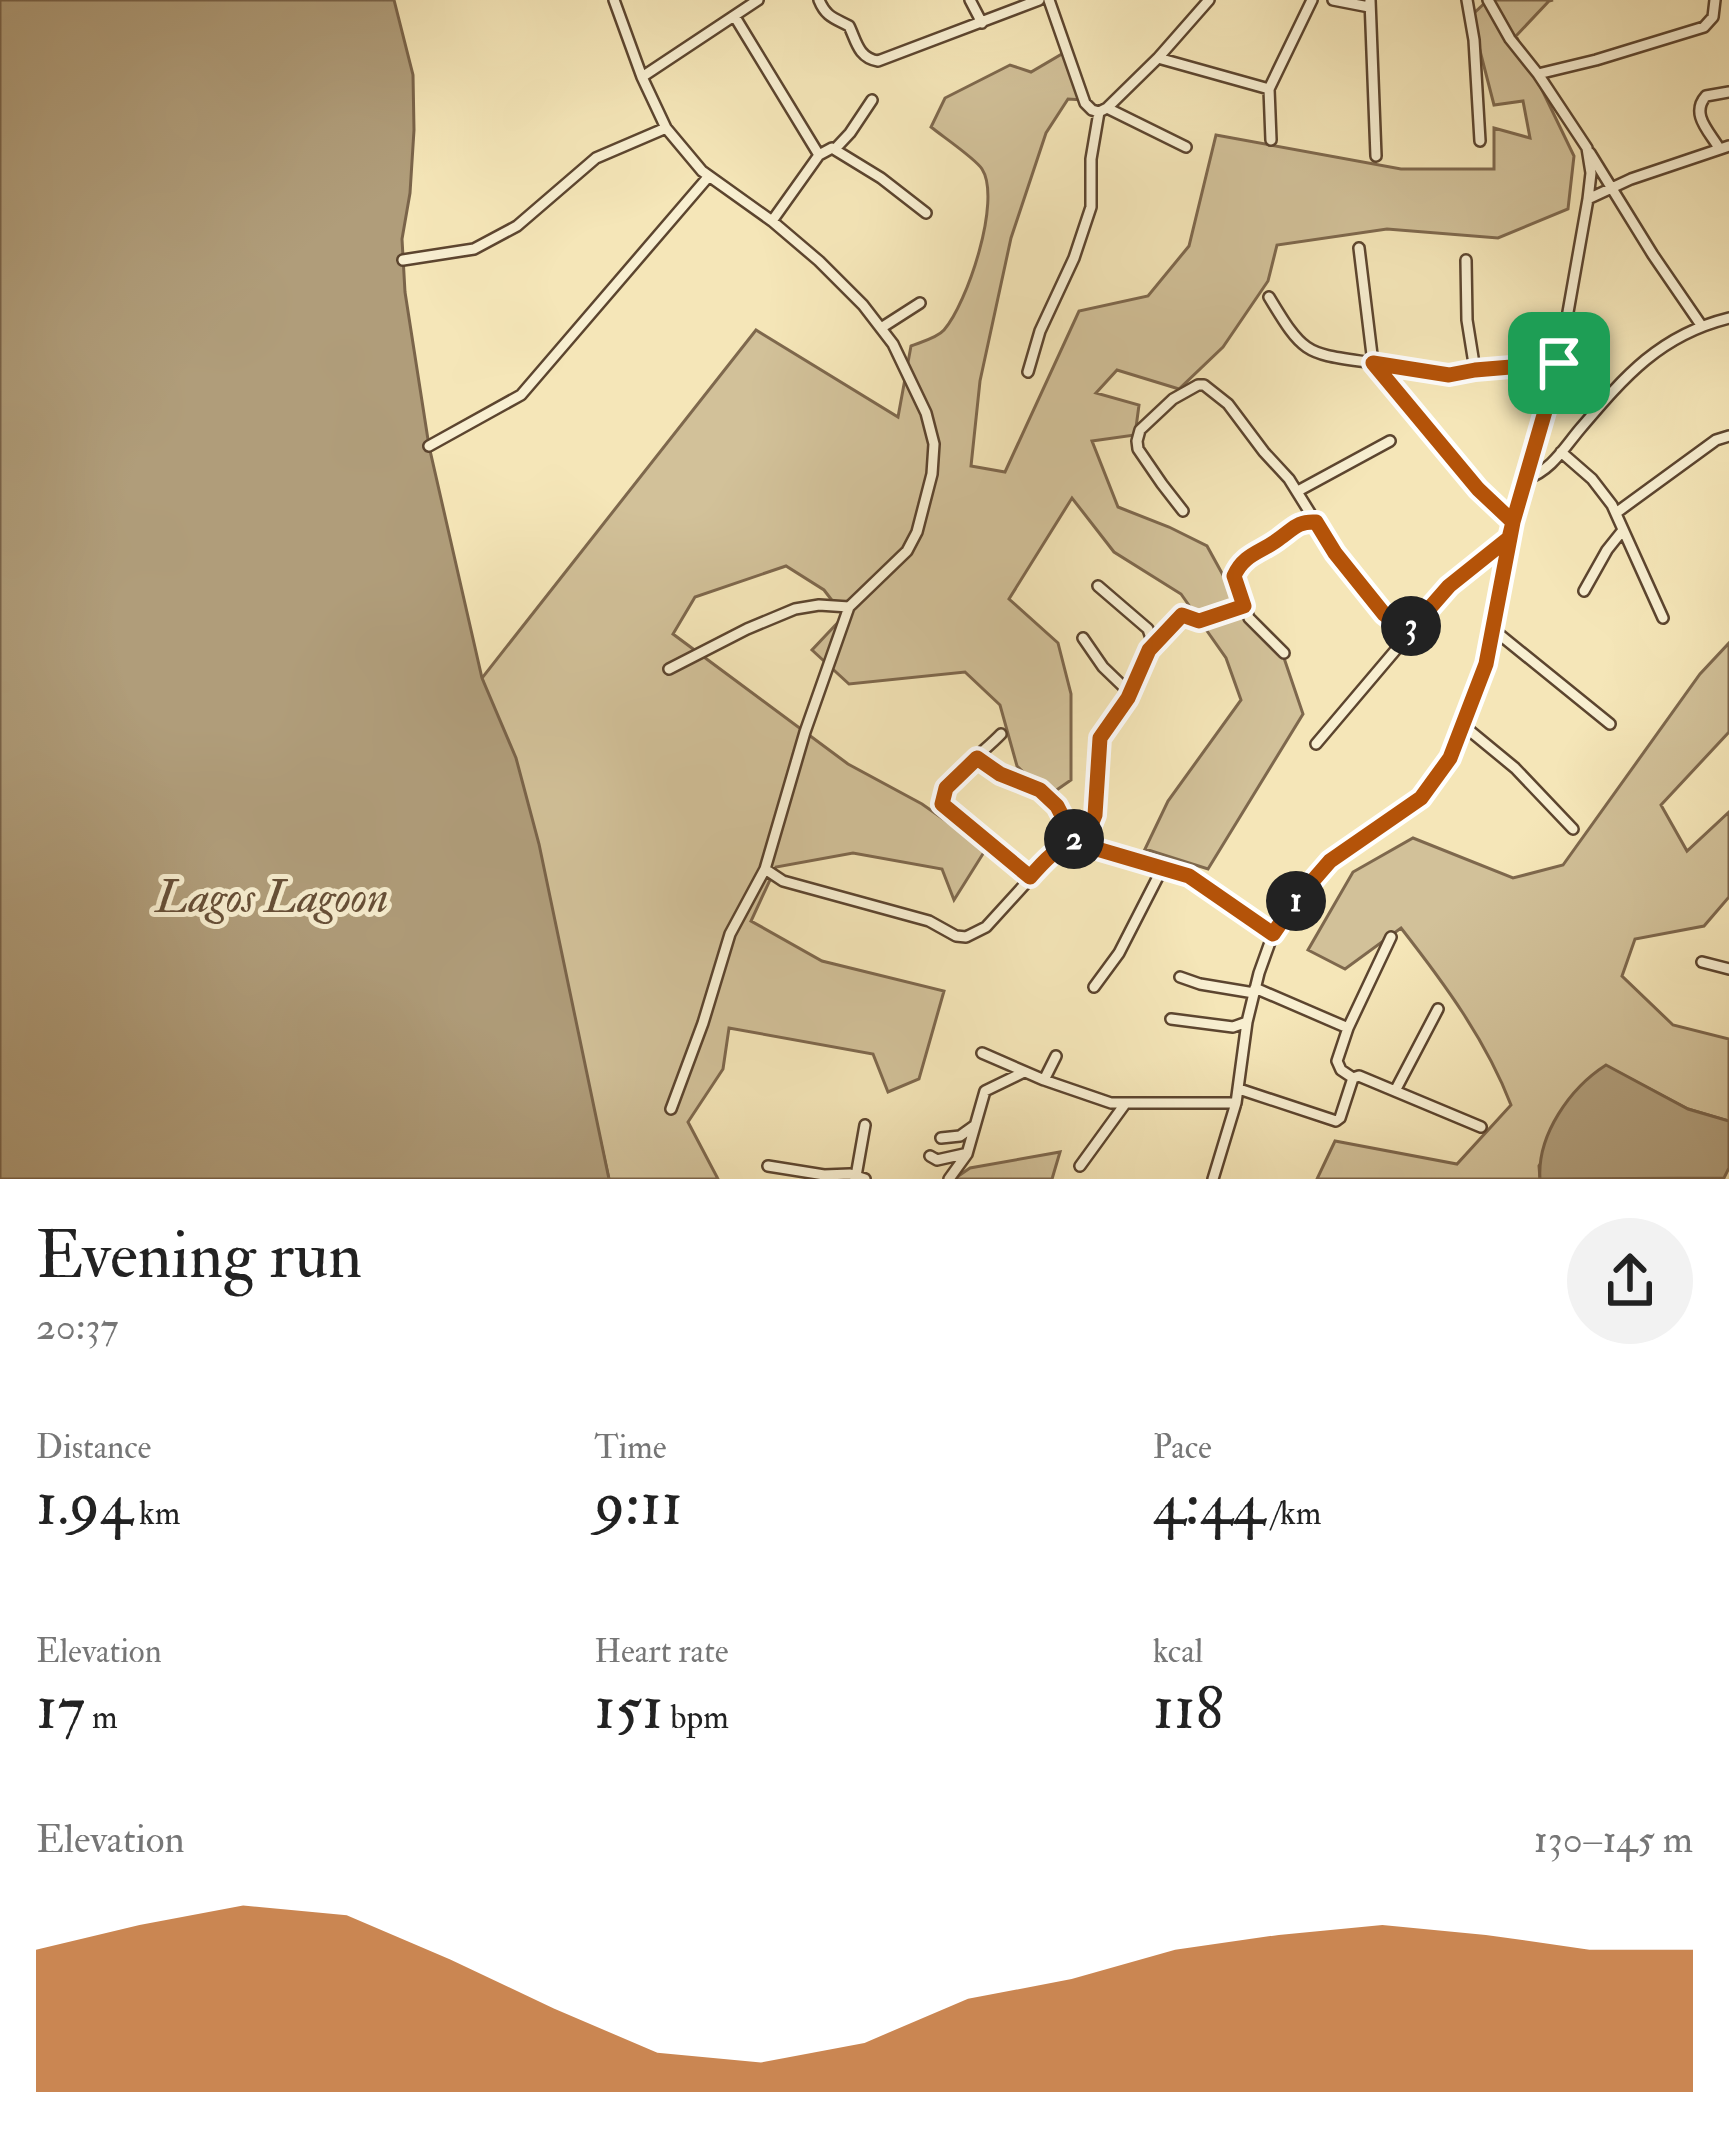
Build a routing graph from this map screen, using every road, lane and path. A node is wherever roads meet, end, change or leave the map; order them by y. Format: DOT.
graph roads {
  1 [pos="614,0"];
  2 [pos="758,0"];
  3 [pos="819,0"];
  4 [pos="970,0"];
  5 [pos="1039,0"];
  6 [pos="1049,0"];
  7 [pos="1209,0"];
  8 [pos="1312,0"];
  9 [pos="1333,0"];
  10 [pos="1467,0"];
  11 [pos="1488,0"];
  12 [pos="1715,0"];
  13 [pos="1369,4"];
  14 [pos="735,17"];
  15 [pos="982,23"];
  16 [pos="1158,58"];
  17 [pos="1538,74"];
  18 [pos="642,77"];
  19 [pos="1269,89"];
  20 [pos="1729,92"];
  21 [pos="872,100"];
  22 [pos="1103,110"];
  23 [pos="666,128"];
  24 [pos="1271,140"];
  25 [pos="1480,140"];
  26 [pos="1186,147"];
  27 [pos="1724,147"];
  28 [pos="1587,148"];
  29 [pos="835,149"];
  30 [pos="819,155"];
  31 [pos="1376,156"];
  32 [pos="710,176"];
  33 [pos="1611,189"];
  34 [pos="1588,199"];
  35 [pos="926,213"];
  36 [pos="772,221"];
  37 [pos="1359,248"];
  38 [pos="403,260"];
  39 [pos="1466,260"];
  40 [pos="1269,297"];
  41 [pos="920,303"];
  42 [pos="1729,318"];
  43 [pos="1702,325"];
  44 [pos="881,328"];
  45 [pos="1373,363"];
  46 [pos="1559,363"];
  47 [pos="1475,370"];
  48 [pos="1028,373"];
  49 [pos="1729,436"];
  50 [pos="1390,441"];
  51 [pos="429,446"];
  52 [pos="1561,452"];
  53 [pos="1526,479"];
  54 [pos="1298,491"];
  55 [pos="1183,511"];
  56 [pos="1616,513"];
  57 [pos="1316,522"];
  58 [pos="1513,522"];
  59 [pos="1623,530"];
  60 [pos="1509,538"];
  61 [pos="1098,586"];
  62 [pos="1584,591"];
  63 [pos="1244,606"];
  64 [pos="849,607"];
  65 [pos="1663,618"];
  66 [pos="1414,626"];
  67 [pos="1494,630"];
  68 [pos="1083,638"];
  69 [pos="1153,644"];
  70 [pos="1284,653"];
  71 [pos="669,669"];
  72 [pos="1130,693"];
  73 [pos="1610,724"];
  74 [pos="1464,726"];
  75 [pos="1000,734"];
  76 [pos="1316,744"];
  77 [pos="977,758"];
  78 [pos="1573,829"];
  79 [pos="1082,844"];
  80 [pos="1163,867"];
  81 [pos="765,869"];
  82 [pos="1030,877"];
  83 [pos="1273,934"];
  84 [pos="1391,937"];
  85 [pos="1702,962"];
  86 [pos="1729,969"];
  87 [pos="1180,976"];
  88 [pos="1094,986"];
  89 [pos="1255,991"];
  90 [pos="1438,1009"];
  91 [pos="1171,1018"];
  92 [pos="1247,1022"];
  93 [pos="1348,1028"];
  94 [pos="982,1053"];
  95 [pos="1056,1056"];
  96 [pos="1024,1072"];
  97 [pos="1353,1078"];
  98 [pos="1044,1080"];
  99 [pos="1239,1089"];
  100 [pos="1395,1090"];
  101 [pos="1236,1102"];
  102 [pos="1125,1104"];
  103 [pos="671,1109"];
  104 [pos="865,1125"];
  105 [pos="974,1126"];
  106 [pos="1481,1127"];
  107 [pos="941,1138"];
  108 [pos="968,1151"];
  109 [pos="930,1156"];
  110 [pos="768,1166"];
  111 [pos="1080,1166"];
  112 [pos="860,1178"];
  113 [pos="949,1179"];
  114 [pos="1214,1179"];
  1 -- 18 [label="street"];
  2 -- 14 [label="street"];
  3 -- 15 [label="street"];
  4 -- 15 [label="street"];
  5 -- 15 [label="street"];
  6 -- 22 [label="street"];
  7 -- 16 [label="street"];
  8 -- 19 [label="street"];
  9 -- 13 [label="street"];
  10 -- 25 [label="street"];
  11 -- 17 [label="street"];
  12 -- 17 [label="street"];
  13 -- 31 [label="street"];
  14 -- 18 [label="street"];
  14 -- 30 [label="street"];
  16 -- 19 [label="street"];
  16 -- 22 [label="street"];
  17 -- 28 [label="street"];
  18 -- 23 [label="street"];
  19 -- 24 [label="street"];
  20 -- 27 [label="street"];
  21 -- 29 [label="street"];
  22 -- 26 [label="street"];
  22 -- 48 [label="street"];
  23 -- 32 [label="street"];
  23 -- 38 [label="street"];
  27 -- 33 [label="street"];
  28 -- 33 [label="street"];
  28 -- 34 [label="street"];
  29 -- 30 [label="street"];
  29 -- 35 [label="street"];
  30 -- 36 [label="street"];
  32 -- 36 [label="street"];
  32 -- 51 [label="street"];
  33 -- 34 [label="street"];
  33 -- 43 [label="street"];
  34 -- 46 [label="street"];
  36 -- 44 [label="street"];
  37 -- 45 [label="street"];
  39 -- 47 [label="street"];
  40 -- 45 [label="street"];
  41 -- 44 [label="street"];
  42 -- 43 [label="street"];
  43 -- 52 [label="street"];
  44 -- 64 [label="street"];
  45 -- 47 [label="street"];
  45 -- 58 [label="street"];
  46 -- 47 [label="street"];
  46 -- 53 [label="street"];
  49 -- 56 [label="street"];
  50 -- 54 [label="street"];
  52 -- 53 [label="street"];
  52 -- 56 [label="street"];
  53 -- 58 [label="street"];
  54 -- 55 [label="street"];
  54 -- 57 [label="street"];
  56 -- 59 [label="street"];
  57 -- 63 [label="street"];
  57 -- 66 [label="street"];
  58 -- 60 [label="street"];
  59 -- 62 [label="street"];
  59 -- 65 [label="street"];
  60 -- 66 [label="street"];
  60 -- 67 [label="street"];
  61 -- 69 [label="street"];
  63 -- 69 [label="street"];
  63 -- 70 [label="street"];
  64 -- 71 [label="street"];
  64 -- 81 [label="street"];
  66 -- 76 [label="street"];
  67 -- 73 [label="street"];
  67 -- 74 [label="street"];
  68 -- 72 [label="street"];
  69 -- 72 [label="street"];
  72 -- 79 [label="street"];
  74 -- 78 [label="street"];
  74 -- 83 [label="street"];
  75 -- 77 [label="street"];
  77 -- 79 [label="street"];
  77 -- 82 [label="street"];
  79 -- 80 [label="street"];
  79 -- 82 [label="street"];
  80 -- 83 [label="street"];
  80 -- 88 [label="street"];
  81 -- 82 [label="street"];
  81 -- 103 [label="street"];
  83 -- 89 [label="street"];
  84 -- 93 [label="street"];
  85 -- 86 [label="street"];
  87 -- 89 [label="street"];
  89 -- 92 [label="street"];
  89 -- 93 [label="street"];
  90 -- 100 [label="street"];
  91 -- 92 [label="street"];
  92 -- 99 [label="street"];
  93 -- 97 [label="street"];
  94 -- 96 [label="street"];
  95 -- 98 [label="street"];
  96 -- 98 [label="street"];
  96 -- 105 [label="street"];
  97 -- 99 [label="street"];
  97 -- 100 [label="street"];
  98 -- 102 [label="street"];
  99 -- 101 [label="street"];
  100 -- 106 [label="street"];
  101 -- 102 [label="street"];
  101 -- 114 [label="street"];
  102 -- 111 [label="street"];
  104 -- 112 [label="street"];
  105 -- 107 [label="street"];
  105 -- 108 [label="street"];
  108 -- 109 [label="street"];
  108 -- 113 [label="street"];
  110 -- 112 [label="street"];
}
